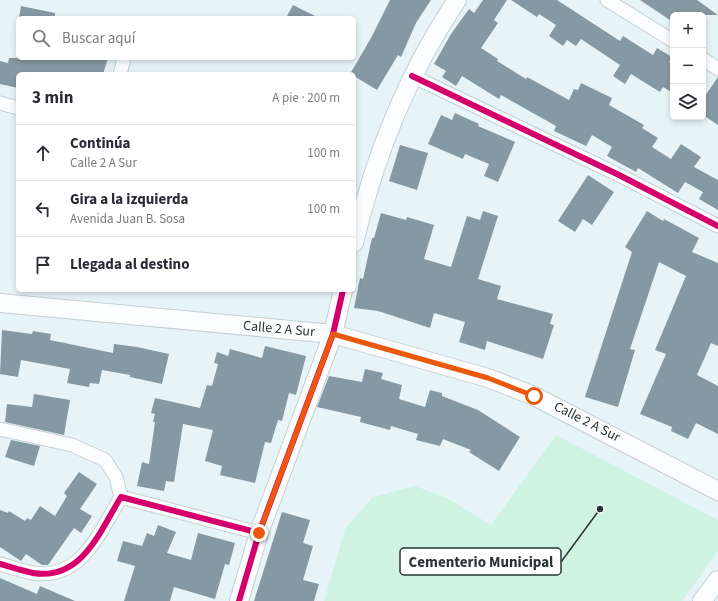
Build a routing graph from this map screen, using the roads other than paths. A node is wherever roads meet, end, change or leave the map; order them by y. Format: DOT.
graph roads {
  1 [pos="457,0"];
  2 [pos="607,0"];
  3 [pos="670,39"];
  4 [pos="124,60"];
  5 [pos="706,61"];
  6 [pos="718,68"];
  7 [pos="120,72"];
  8 [pos="412,76"];
  9 [pos="0,103"];
  10 [pos="16,107"];
  11 [pos="718,226"];
  12 [pos="356,236"];
  13 [pos="343,292"];
  14 [pos="0,303"];
  15 [pos="333,334"];
  16 [pos="0,429"];
  17 [pos="718,491"];
  18 [pos="121,497"];
  19 [pos="259,533"];
  20 [pos="0,564"];
  21 [pos="718,580"];
  22 [pos="239,601"];
  23 [pos="702,601"];
  1 -- 8 [label="main road"];
  2 -- 3 [label="street"];
  4 -- 7 [label="street"];
  5 -- 6 [label="street"];
  8 -- 11 [label="street"];
  8 -- 12 [label="main road"];
  9 -- 10 [label="street"];
  13 -- 15 [label="main road"];
  14 -- 15 [label="main road, Calle 2 A Sur"];
  15 -- 17 [label="main road, Calle 2 A Sur"];
  15 -- 19 [label="main road"];
  16 -- 18 [label="street"];
  18 -- 19 [label="street"];
  18 -- 20 [label="street"];
  19 -- 22 [label="main road"];
  21 -- 23 [label="main road"];
}
